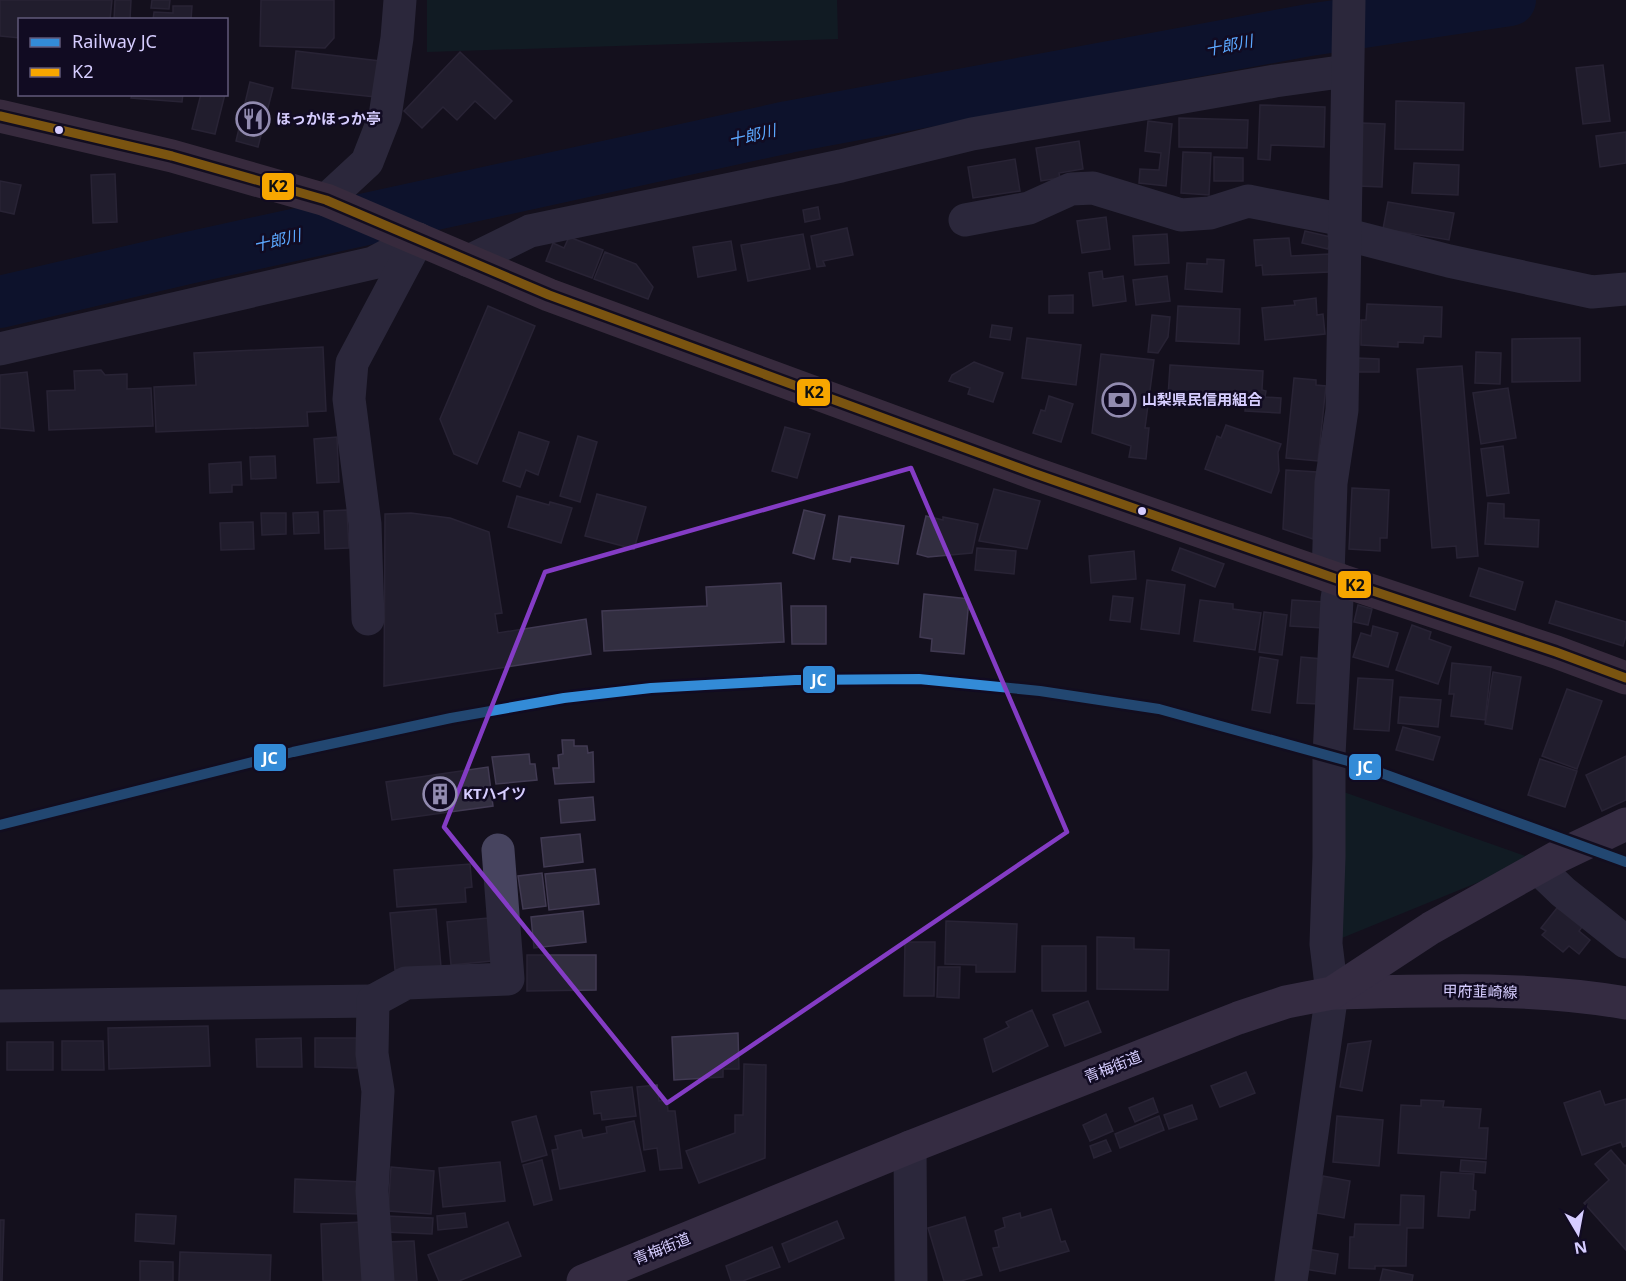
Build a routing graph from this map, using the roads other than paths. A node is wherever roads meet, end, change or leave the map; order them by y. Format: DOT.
graph roads {
  1 [pos="400,0"];
  2 [pos="1349,0"];
  3 [pos="1347,71"];
  4 [pos="0,116"];
  5 [pos="326,200"];
  6 [pos="965,220"];
  7 [pos="1344,227"];
  8 [pos="418,239"];
  9 [pos="468,261"];
  10 [pos="1626,289"];
  11 [pos="0,349"];
  12 [pos="1334,578"];
  13 [pos="368,619"];
  14 [pos="1626,678"];
  15 [pos="1626,824"];
  16 [pos="498,850"];
  17 [pos="1538,868"];
  18 [pos="1626,942"];
  19 [pos="1332,993"];
  20 [pos="373,1001"];
  21 [pos="1626,1003"];
  22 [pos="0,1006"];
  23 [pos="910,1148"];
  24 [pos="378,1281"];
  25 [pos="583,1281"];
  26 [pos="911,1281"];
  27 [pos="1292,1281"];
  1 -- 5 [label="street"];
  2 -- 3 [label="street"];
  3 -- 7 [label="street"];
  3 -- 9 [label="street"];
  4 -- 5 [label="highway"];
  5 -- 8 [label="highway"];
  6 -- 7 [label="street"];
  7 -- 10 [label="street"];
  7 -- 12 [label="street"];
  8 -- 9 [label="highway"];
  8 -- 11 [label="street"];
  8 -- 13 [label="street"];
  9 -- 12 [label="highway"];
  12 -- 14 [label="highway"];
  12 -- 19 [label="street"];
  15 -- 17 [label="main road, 青梅街道"];
  16 -- 20 [label="street"];
  17 -- 18 [label="street"];
  17 -- 19 [label="main road, 青梅街道"];
  19 -- 21 [label="main road, 甲府韮崎線"];
  19 -- 23 [label="main road, 青梅街道"];
  19 -- 27 [label="street"];
  20 -- 22 [label="street"];
  20 -- 24 [label="street"];
  23 -- 25 [label="main road, 青梅街道"];
  23 -- 26 [label="street"];
}
